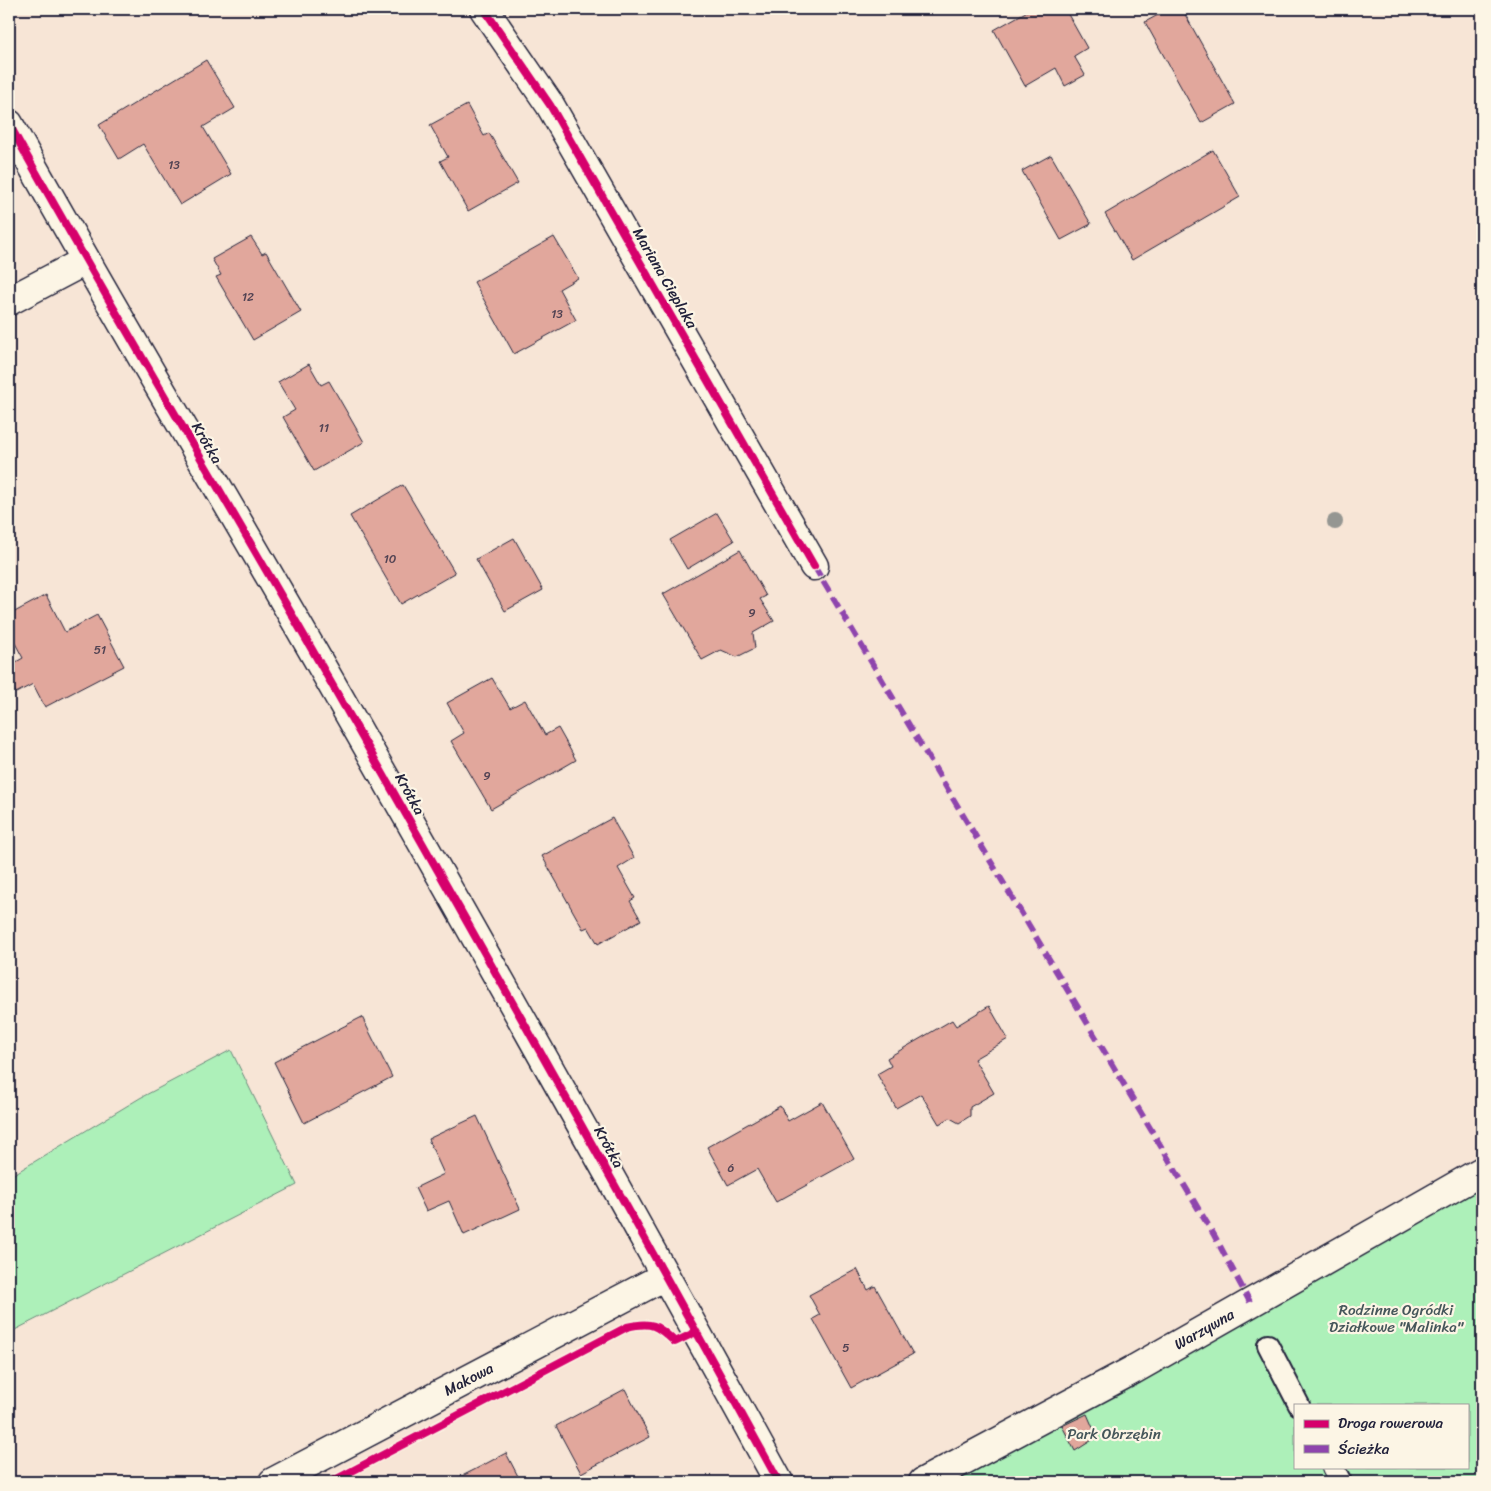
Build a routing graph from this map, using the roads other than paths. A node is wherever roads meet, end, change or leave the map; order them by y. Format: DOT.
graph roads {
  1 [pos="484,9"];
  2 [pos="9,124"];
  3 [pos="85,261"];
  4 [pos="9,301"];
  5 [pos="814,566"];
  6 [pos="1482,1171"];
  7 [pos="665,1276"];
  8 [pos="1268,1345"];
  9 [pos="1299,1404"];
  10 [pos="1334,1468"];
  11 [pos="273,1482"];
  12 [pos="779,1482"];
  13 [pos="923,1482"];
  14 [pos="1341,1482"];
  1 -- 5 [label="street, Mariana Cieplaka"];
  2 -- 3 [label="street, Krótka"];
  3 -- 4 [label="street"];
  3 -- 7 [label="street, Krótka"];
  6 -- 13 [label="street, Warzywna"];
  7 -- 11 [label="street, Makowa"];
  7 -- 12 [label="street, Krótka"];
  8 -- 9 [label="lane"];
  10 -- 14 [label="lane"];
}
